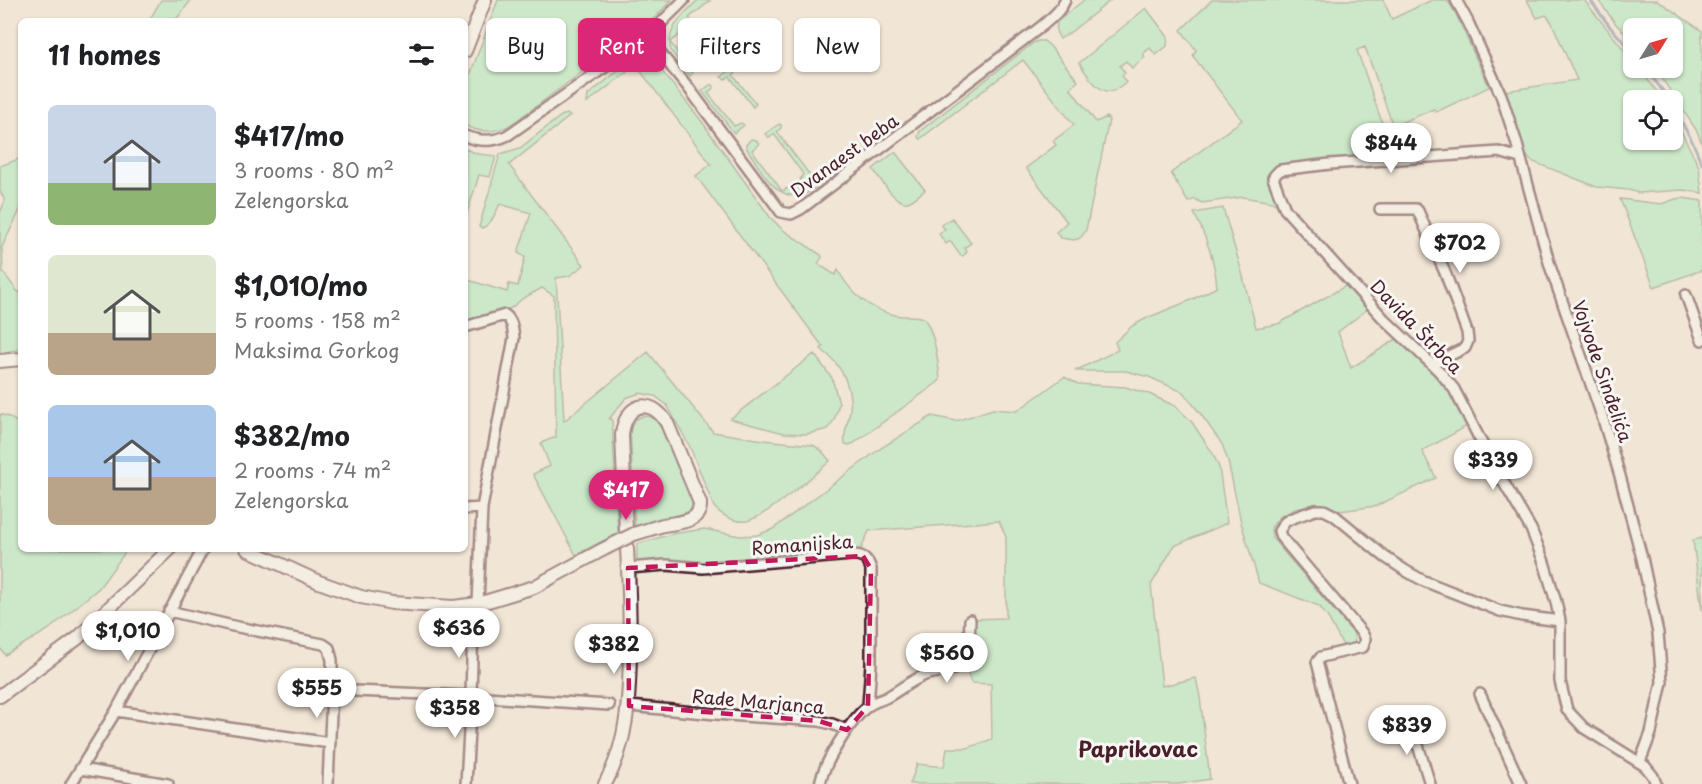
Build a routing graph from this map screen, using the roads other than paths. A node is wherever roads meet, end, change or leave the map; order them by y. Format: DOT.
graph roads {
  1 [pos="684,0"];
  2 [pos="1065,0"];
  3 [pos="1456,0"];
  4 [pos="482,1"];
  5 [pos="666,18"];
  6 [pos="468,42"];
  7 [pos="666,60"];
  8 [pos="598,72"];
  9 [pos="468,137"];
  10 [pos="1520,158"];
  11 [pos="1380,209"];
  12 [pos="1686,295"];
  13 [pos="468,326"];
  14 [pos="1702,340"];
  15 [pos="18,359"];
  16 [pos="0,361"];
  17 [pos="1432,364"];
  18 [pos="482,508"];
  19 [pos="468,509"];
  20 [pos="626,530"];
  21 [pos="627,548"];
  22 [pos="167,552"];
  23 [pos="201,552"];
  24 [pos="254,552"];
  25 [pos="628,568"];
  26 [pos="478,604"];
  27 [pos="169,611"];
  28 [pos="970,620"];
  29 [pos="1560,621"];
  30 [pos="473,624"];
  31 [pos="332,690"];
  32 [pos="1480,694"];
  33 [pos="0,696"];
  34 [pos="471,696"];
  35 [pos="609,705"];
  36 [pos="629,706"];
  37 [pos="868,706"];
  38 [pos="116,711"];
  39 [pos="1410,719"];
  40 [pos="847,730"];
  41 [pos="330,743"];
  42 [pos="1640,762"];
  43 [pos="81,769"];
  44 [pos="71,784"];
  45 [pos="168,784"];
  46 [pos="328,784"];
  47 [pos="466,784"];
  48 [pos="606,784"];
  49 [pos="820,784"];
  50 [pos="1349,784"];
  51 [pos="1430,784"];
  52 [pos="1521,784"];
  53 [pos="1656,784"];
  1 -- 5 [label="street"];
  2 -- 7 [label="street, Dvanaest beba"];
  3 -- 10 [label="street, Vojvode Sinđelića"];
  4 -- 6 [label="street"];
  8 -- 9 [label="street"];
  10 -- 17 [label="street, Davida Štrbca"];
  10 -- 42 [label="street, Vojvode Sinđelića"];
  11 -- 17 [label="street"];
  12 -- 14 [label="street"];
  13 -- 18 [label="street"];
  15 -- 16 [label="street"];
  17 -- 29 [label="street, Davida Štrbca"];
  18 -- 19 [label="street"];
  18 -- 26 [label="street"];
  20 -- 26 [label="street, bridge"];
  21 -- 25 [label="street"];
  22 -- 33 [label="street"];
  23 -- 27 [label="street"];
  24 -- 26 [label="street"];
  25 -- 36 [label="street"];
  25 -- 37 [label="street, Romanijska"];
  27 -- 31 [label="street"];
  27 -- 38 [label="street"];
  28 -- 37 [label="street"];
  29 -- 42 [label="street, Davida Štrbca"];
  29 -- 50 [label="street"];
  30 -- 34 [label="street"];
  31 -- 34 [label="street"];
  31 -- 41 [label="street"];
  32 -- 52 [label="street"];
  34 -- 35 [label="street"];
  34 -- 47 [label="street"];
  36 -- 40 [label="street, Rade Marjanca"];
  36 -- 48 [label="street"];
  37 -- 40 [label="street"];
  38 -- 41 [label="street"];
  38 -- 43 [label="street"];
  39 -- 51 [label="street"];
  40 -- 49 [label="street"];
  41 -- 46 [label="street"];
  42 -- 53 [label="street, Davida Štrbca"];
  43 -- 44 [label="street"];
  43 -- 45 [label="street"];
}
